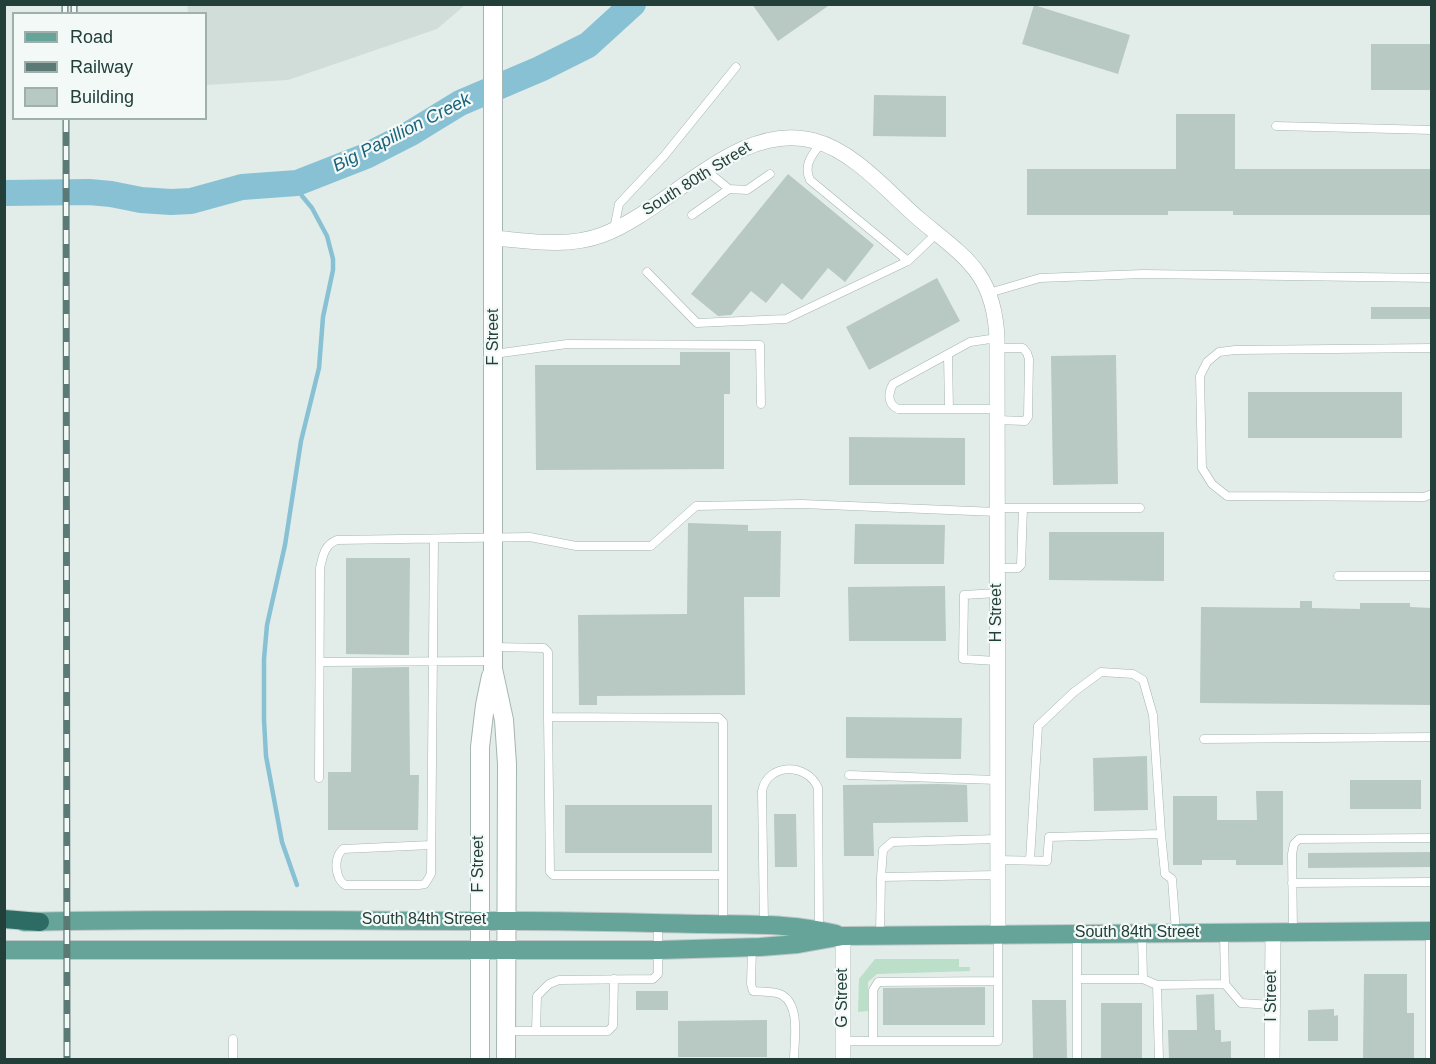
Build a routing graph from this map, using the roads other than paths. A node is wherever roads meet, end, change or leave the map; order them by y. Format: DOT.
graph roads {
  1 [pos="493,4"];
  2 [pos="736,67"];
  3 [pos="1276,126"];
  4 [pos="1431,130"];
  5 [pos="821,143"];
  6 [pos="707,171"];
  7 [pos="770,174"];
  8 [pos="729,189"];
  9 [pos="692,215"];
  10 [pos="613,230"];
  11 [pos="937,233"];
  12 [pos="494,238"];
  13 [pos="908,261"];
  14 [pos="647,272"];
  15 [pos="1431,278"];
  16 [pos="989,293"];
  17 [pos="998,343"];
  18 [pos="1431,348"];
  19 [pos="494,354"];
  20 [pos="948,355"];
  21 [pos="761,404"];
  22 [pos="949,409"];
  23 [pos="997,415"];
  24 [pos="1431,494"];
  25 [pos="1023,508"];
  26 [pos="1140,508"];
  27 [pos="996,510"];
  28 [pos="493,537"];
  29 [pos="434,539"];
  30 [pos="996,568"];
  31 [pos="1338,576"];
  32 [pos="1431,576"];
  33 [pos="996,593"];
  34 [pos="493,659"];
  35 [pos="997,661"];
  36 [pos="320,662"];
  37 [pos="432,662"];
  38 [pos="548,717"];
  39 [pos="1431,737"];
  40 [pos="1204,739"];
  41 [pos="849,775"];
  42 [pos="319,778"];
  43 [pos="997,780"];
  44 [pos="1161,834"];
  45 [pos="1431,838"];
  46 [pos="998,839"];
  47 [pos="431,846"];
  48 [pos="1030,860"];
  49 [pos="998,867"];
  50 [pos="723,875"];
  51 [pos="880,877"];
  52 [pos="1431,882"];
  53 [pos="1292,883"];
  54 [pos="479,920"];
  55 [pos="4,921"];
  56 [pos="507,921"];
  57 [pos="40,922"];
  58 [pos="658,922"];
  59 [pos="723,924"];
  60 [pos="764,924"];
  61 [pos="819,930"];
  62 [pos="1293,932"];
  63 [pos="1431,932"];
  64 [pos="1142,933"];
  65 [pos="1176,933"];
  66 [pos="1224,933"];
  67 [pos="1273,933"];
  68 [pos="998,934"];
  69 [pos="1077,934"];
  70 [pos="880,935"];
  71 [pos="843,936"];
  72 [pos="752,948"];
  73 [pos="4,950"];
  74 [pos="479,950"];
  75 [pos="506,950"];
  76 [pos="659,950"];
  77 [pos="614,979"];
  78 [pos="1077,979"];
  79 [pos="1143,979"];
  80 [pos="998,981"];
  81 [pos="1225,984"];
  82 [pos="1157,985"];
  83 [pos="1272,1005"];
  84 [pos="506,1031"];
  85 [pos="536,1031"];
  86 [pos="233,1038"];
  87 [pos="843,1041"];
  88 [pos="873,1041"];
  89 [pos="233,1059"];
  90 [pos="480,1059"];
  91 [pos="506,1059"];
  92 [pos="794,1059"];
  93 [pos="843,1059"];
  94 [pos="1077,1059"];
  95 [pos="1159,1059"];
  96 [pos="1272,1059"];
  97 [pos="1430,1059"];
  1 -- 12 [label="street, F Street"];
  2 -- 10 [label="lane"];
  3 -- 4 [label="lane"];
  5 -- 6 [label="street, South 80th Street"];
  5 -- 11 [label="street, South 80th Street"];
  5 -- 13 [label="lane"];
  6 -- 8 [label="lane"];
  6 -- 10 [label="street, South 80th Street"];
  7 -- 8 [label="lane"];
  8 -- 9 [label="lane"];
  10 -- 12 [label="street, South 80th Street"];
  11 -- 13 [label="lane"];
  11 -- 16 [label="street, South 80th Street"];
  12 -- 19 [label="street, F Street"];
  13 -- 14 [label="lane"];
  15 -- 16 [label="lane"];
  16 -- 17 [label="street, H Street"];
  17 -- 20 [label="lane"];
  17 -- 23 [label="street, H Street"];
  17 -- 23 [label="lane"];
  18 -- 24 [label="lane"];
  19 -- 21 [label="lane"];
  19 -- 28 [label="street, F Street"];
  20 -- 22 [label="lane"];
  20 -- 22 [label="lane"];
  22 -- 23 [label="lane"];
  23 -- 27 [label="street, H Street"];
  25 -- 26 [label="lane"];
  25 -- 27 [label="lane"];
  25 -- 30 [label="lane"];
  27 -- 28 [label="lane"];
  27 -- 30 [label="street, H Street"];
  28 -- 29 [label="lane"];
  28 -- 34 [label="street, F Street"];
  29 -- 36 [label="lane"];
  29 -- 37 [label="lane"];
  30 -- 33 [label="street, H Street"];
  31 -- 32 [label="lane"];
  33 -- 35 [label="street, H Street"];
  33 -- 35 [label="lane"];
  34 -- 37 [label="lane"];
  34 -- 38 [label="lane"];
  34 -- 54 [label="street, F Street"];
  34 -- 56 [label="street, F Street"];
  35 -- 43 [label="street, H Street"];
  36 -- 37 [label="lane"];
  36 -- 42 [label="lane"];
  37 -- 47 [label="lane"];
  38 -- 50 [label="lane"];
  38 -- 50 [label="lane"];
  39 -- 40 [label="lane"];
  41 -- 43 [label="lane"];
  43 -- 46 [label="street, H Street"];
  44 -- 48 [label="lane"];
  44 -- 48 [label="lane"];
  44 -- 65 [label="lane"];
  45 -- 53 [label="lane"];
  46 -- 49 [label="street, H Street"];
  46 -- 51 [label="lane"];
  47 -- 47 [label="lane"];
  48 -- 49 [label="lane"];
  49 -- 51 [label="lane"];
  49 -- 68 [label="street, H Street"];
  50 -- 59 [label="lane"];
  51 -- 70 [label="lane"];
  52 -- 53 [label="lane"];
  53 -- 62 [label="lane"];
  54 -- 56 [label="main road, South 84th Street"];
  54 -- 57 [label="main road, South 84th Street"];
  54 -- 74 [label="street, F Street"];
  55 -- 57 [label="highway"];
  56 -- 58 [label="main road, South 84th Street"];
  56 -- 75 [label="street, F Street"];
  58 -- 59 [label="main road, South 84th Street"];
  58 -- 76 [label="lane"];
  59 -- 60 [label="main road, South 84th Street"];
  60 -- 61 [label="main road, South 84th Street"];
  60 -- 61 [label="lane"];
  61 -- 71 [label="main road, South 84th Street"];
  62 -- 63 [label="main road, South 84th Street"];
  62 -- 67 [label="main road, South 84th Street"];
  63 -- 97 [label="lane"];
  64 -- 65 [label="main road, South 84th Street"];
  64 -- 69 [label="main road, South 84th Street"];
  64 -- 79 [label="lane"];
  65 -- 66 [label="main road, South 84th Street"];
  66 -- 67 [label="main road, South 84th Street"];
  66 -- 81 [label="lane"];
  67 -- 83 [label="street, I Street"];
  68 -- 69 [label="main road, South 84th Street"];
  68 -- 70 [label="main road, South 84th Street"];
  68 -- 80 [label="lane"];
  69 -- 78 [label="lane"];
  70 -- 71 [label="main road, South 84th Street"];
  71 -- 72 [label="main road, South 84th Street"];
  71 -- 87 [label="street, G Street"];
  72 -- 76 [label="main road, South 84th Street"];
  72 -- 92 [label="lane"];
  73 -- 74 [label="main road, South 84th Street"];
  74 -- 75 [label="main road, South 84th Street"];
  74 -- 90 [label="street, F Street"];
  75 -- 76 [label="main road, South 84th Street"];
  75 -- 84 [label="street, F Street"];
  76 -- 77 [label="lane"];
  77 -- 85 [label="lane"];
  77 -- 85 [label="lane"];
  78 -- 79 [label="lane"];
  78 -- 94 [label="lane"];
  79 -- 82 [label="lane"];
  80 -- 88 [label="lane"];
  80 -- 88 [label="lane"];
  81 -- 82 [label="lane"];
  81 -- 83 [label="lane"];
  82 -- 95 [label="lane"];
  83 -- 96 [label="street, I Street"];
  84 -- 85 [label="lane"];
  84 -- 91 [label="street, F Street"];
  86 -- 89 [label="lane"];
  87 -- 88 [label="lane"];
  87 -- 93 [label="street, G Street"];
}
